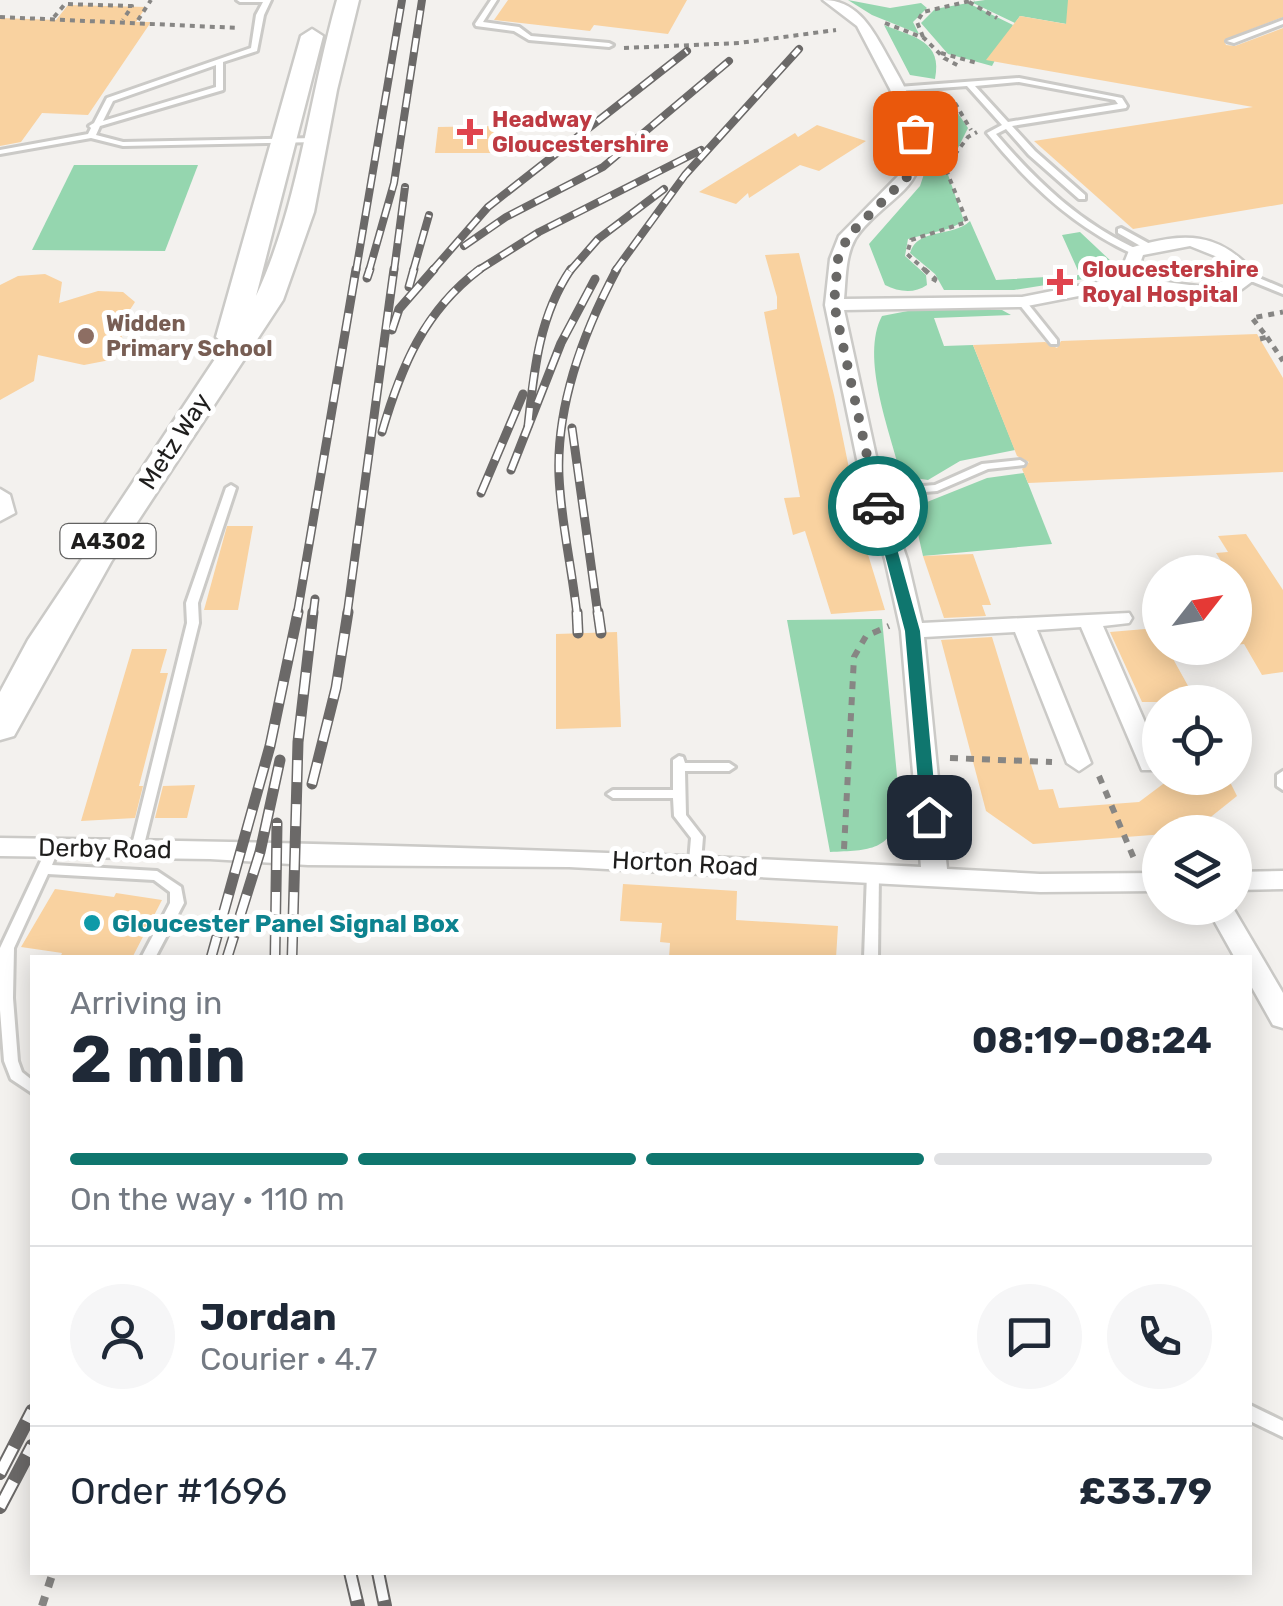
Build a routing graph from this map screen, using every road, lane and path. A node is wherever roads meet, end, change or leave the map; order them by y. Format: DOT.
graph roads {
  1 [pos="150,0"];
  2 [pos="240,0"];
  3 [pos="268,0"];
  4 [pos="322,0"];
  5 [pos="348,0"];
  6 [pos="494,0"];
  7 [pos="830,0"];
  8 [pos="921,0"];
  9 [pos="971,0"];
  10 [pos="100,5"];
  11 [pos="932,8"];
  12 [pos="0,16"];
  13 [pos="53,18"];
  14 [pos="997,18"];
  15 [pos="90,19"];
  16 [pos="123,20"];
  17 [pos="860,20"];
  18 [pos="138,21"];
  19 [pos="155,21"];
  20 [pos="1283,22"];
  21 [pos="924,38"];
  22 [pos="1231,40"];
  23 [pos="609,46"];
  24 [pos="624,48"];
  25 [pos="220,63"];
  26 [pos="993,82"];
  27 [pos="970,85"];
  28 [pos="941,86"];
  29 [pos="898,89"];
  30 [pos="1007,125"];
  31 [pos="92,131"];
  32 [pos="985,139"];
  33 [pos="316,140"];
  34 [pos="283,141"];
  35 [pos="0,152"];
  36 [pos="946,158"];
  37 [pos="1082,197"];
  38 [pos="1121,231"];
  39 [pos="1142,249"];
  40 [pos="1249,277"];
  41 [pos="1124,282"];
  42 [pos="1283,290"];
  43 [pos="944,292"];
  44 [pos="1022,302"];
  45 [pos="834,304"];
  46 [pos="1283,312"];
  47 [pos="1054,342"];
  48 [pos="225,361"];
  49 [pos="1283,361"];
  50 [pos="1020,463"];
  51 [pos="231,488"];
  52 [pos="874,493"];
  53 [pos="0,495"];
  54 [pos="0,514"];
  55 [pos="1121,618"];
  56 [pos="1089,620"];
  57 [pos="911,625"];
  58 [pos="1024,626"];
  59 [pos="0,727"];
  60 [pos="1142,743"];
  61 [pos="924,757"];
  62 [pos="1079,764"];
  63 [pos="729,767"];
  64 [pos="1283,775"];
  65 [pos="1283,786"];
  66 [pos="613,794"];
  67 [pos="680,794"];
  68 [pos="0,847"];
  69 [pos="138,849"];
  70 [pos="210,850"];
  71 [pos="50,858"];
  72 [pos="695,862"];
  73 [pos="1142,863"];
  74 [pos="812,869"];
  75 [pos="872,873"];
  76 [pos="935,877"];
  77 [pos="1283,880"];
  78 [pos="1252,881"];
  79 [pos="1142,883"];
  80 [pos="1230,925"];
  81 [pos="150,955"];
  82 [pos="871,955"];
  83 [pos="1247,955"];
  84 [pos="1252,961"];
  85 [pos="1274,984"];
  86 [pos="1283,1017"];
  87 [pos="30,1086"];
  88 [pos="1252,1415"];
  89 [pos="1283,1429"];
  90 [pos="52,1575"];
  91 [pos="42,1606"];
  1 -- 18 [label="path"];
  2 -- 3 [label="lane"];
  3 -- 25 [label="lane"];
  4 -- 34 [label="main road, Metz Way / A4302"];
  5 -- 33 [label="main road, Metz Way / A4302"];
  6 -- 23 [label="lane"];
  7 -- 17 [label="street"];
  8 -- 11 [label="path"];
  9 -- 11 [label="path"];
  9 -- 14 [label="path"];
  10 -- 13 [label="path"];
  10 -- 15 [label="path"];
  10 -- 16 [label="path"];
  11 -- 21 [label="path"];
  12 -- 13 [label="path"];
  13 -- 15 [label="path"];
  15 -- 16 [label="path"];
  16 -- 18 [label="path"];
  17 -- 21 [label="path"];
  17 -- 24 [label="path"];
  17 -- 29 [label="street"];
  18 -- 19 [label="path"];
  20 -- 22 [label="lane"];
  21 -- 26 [label="path"];
  25 -- 31 [label="lane"];
  25 -- 31 [label="lane"];
  26 -- 27 [label="lane"];
  26 -- 30 [label="lane"];
  27 -- 28 [label="lane"];
  27 -- 30 [label="lane"];
  28 -- 29 [label="lane"];
  28 -- 32 [label="path"];
  29 -- 45 [label="street"];
  30 -- 37 [label="lane"];
  30 -- 39 [label="lane"];
  31 -- 34 [label="lane"];
  31 -- 35 [label="lane"];
  33 -- 34 [label="lane"];
  33 -- 48 [label="main road, Metz Way / A4302"];
  34 -- 48 [label="main road, Metz Way / A4302"];
  36 -- 43 [label="path"];
  38 -- 39 [label="lane"];
  39 -- 40 [label="street"];
  39 -- 41 [label="street"];
  40 -- 41 [label="street"];
  40 -- 42 [label="lane"];
  41 -- 44 [label="street"];
  44 -- 45 [label="street"];
  44 -- 47 [label="lane"];
  45 -- 52 [label="street"];
  46 -- 49 [label="path"];
  48 -- 59 [label="main road, Metz Way / A4302"];
  50 -- 52 [label="lane"];
  51 -- 69 [label="lane"];
  52 -- 57 [label="street"];
  53 -- 54 [label="street"];
  55 -- 56 [label="street"];
  56 -- 58 [label="street"];
  56 -- 60 [label="street"];
  57 -- 58 [label="street"];
  57 -- 61 [label="street"];
  57 -- 74 [label="path"];
  58 -- 62 [label="street"];
  61 -- 62 [label="path"];
  61 -- 76 [label="street"];
  62 -- 73 [label="path"];
  63 -- 67 [label="lane"];
  64 -- 65 [label="lane"];
  66 -- 67 [label="lane"];
  67 -- 72 [label="lane"];
  68 -- 71 [label="street, Derby Road"];
  69 -- 70 [label="street, Derby Road"];
  69 -- 71 [label="street, Derby Road"];
  70 -- 72 [label="street, Horton Road"];
  71 -- 81 [label="lane"];
  71 -- 87 [label="lane"];
  72 -- 74 [label="street, Horton Road"];
  74 -- 75 [label="street, Horton Road"];
  75 -- 76 [label="street, Horton Road"];
  75 -- 82 [label="lane"];
  76 -- 79 [label="street, Horton Road"];
  77 -- 78 [label="street"];
  80 -- 83 [label="street"];
  84 -- 85 [label="street"];
  85 -- 86 [label="street"];
  88 -- 89 [label="lane"];
  90 -- 91 [label="path"];
}
